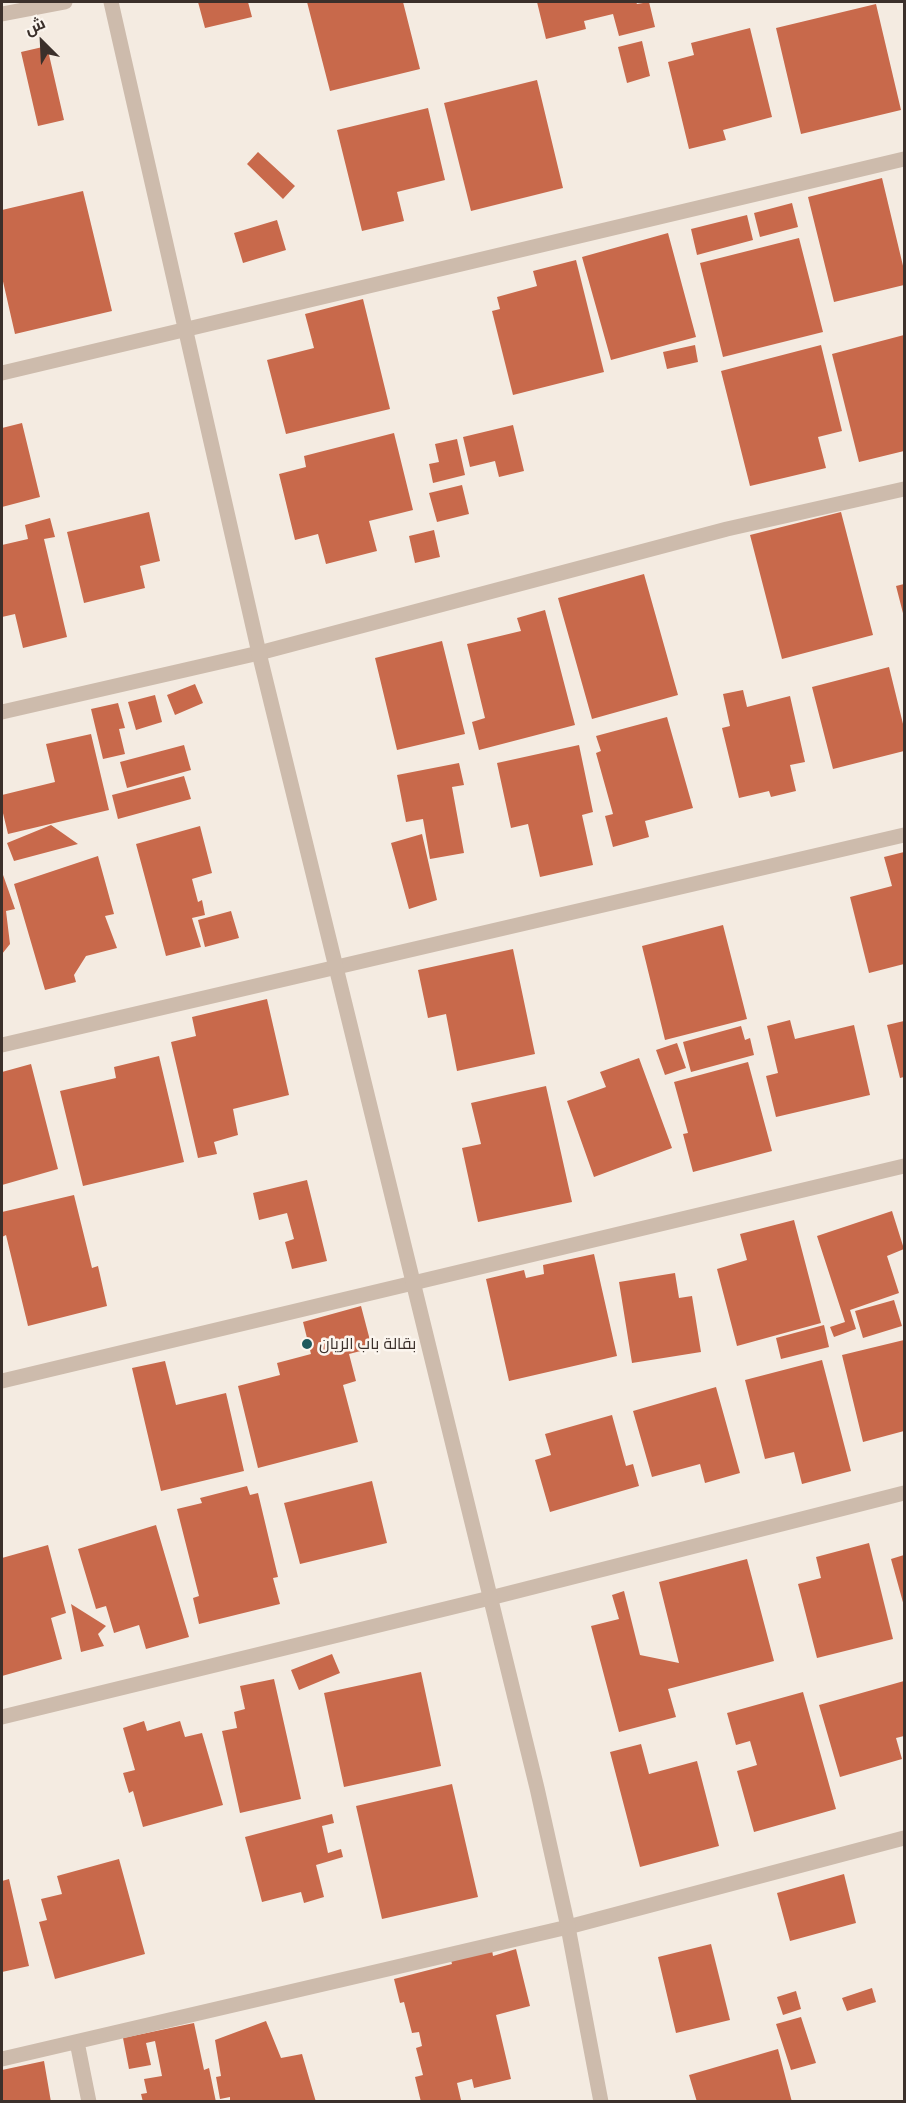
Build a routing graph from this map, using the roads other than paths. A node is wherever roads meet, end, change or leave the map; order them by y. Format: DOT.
graph roads {
  1 [pos="65,2"];
  2 [pos="111,2"];
  3 [pos="2,14"];
  4 [pos="904,159"];
  5 [pos="188,329"];
  6 [pos="2,374"];
  7 [pos="904,489"];
  8 [pos="259,653"];
  9 [pos="2,712"];
  10 [pos="904,835"];
  11 [pos="337,968"];
  12 [pos="2,1045"];
  13 [pos="904,1166"];
  14 [pos="413,1283"];
  15 [pos="2,1381"];
  16 [pos="904,1493"];
  17 [pos="490,1598"];
  18 [pos="2,1717"];
  19 [pos="904,1838"];
  20 [pos="568,1927"];
  21 [pos="77,2042"];
  22 [pos="2,2059"];
  23 [pos="89,2102"];
  24 [pos="601,2102"];
  1 -- 3 [label="street"];
  2 -- 5 [label="street"];
  4 -- 5 [label="street"];
  5 -- 6 [label="street"];
  5 -- 8 [label="street"];
  7 -- 8 [label="street"];
  8 -- 9 [label="street"];
  8 -- 11 [label="street"];
  10 -- 11 [label="street"];
  11 -- 12 [label="street"];
  11 -- 14 [label="street"];
  13 -- 14 [label="street"];
  14 -- 15 [label="street"];
  14 -- 17 [label="street"];
  16 -- 17 [label="street"];
  17 -- 18 [label="street"];
  17 -- 20 [label="street"];
  19 -- 20 [label="street"];
  20 -- 21 [label="street"];
  20 -- 24 [label="street"];
  21 -- 22 [label="street"];
  21 -- 23 [label="street"];
}
